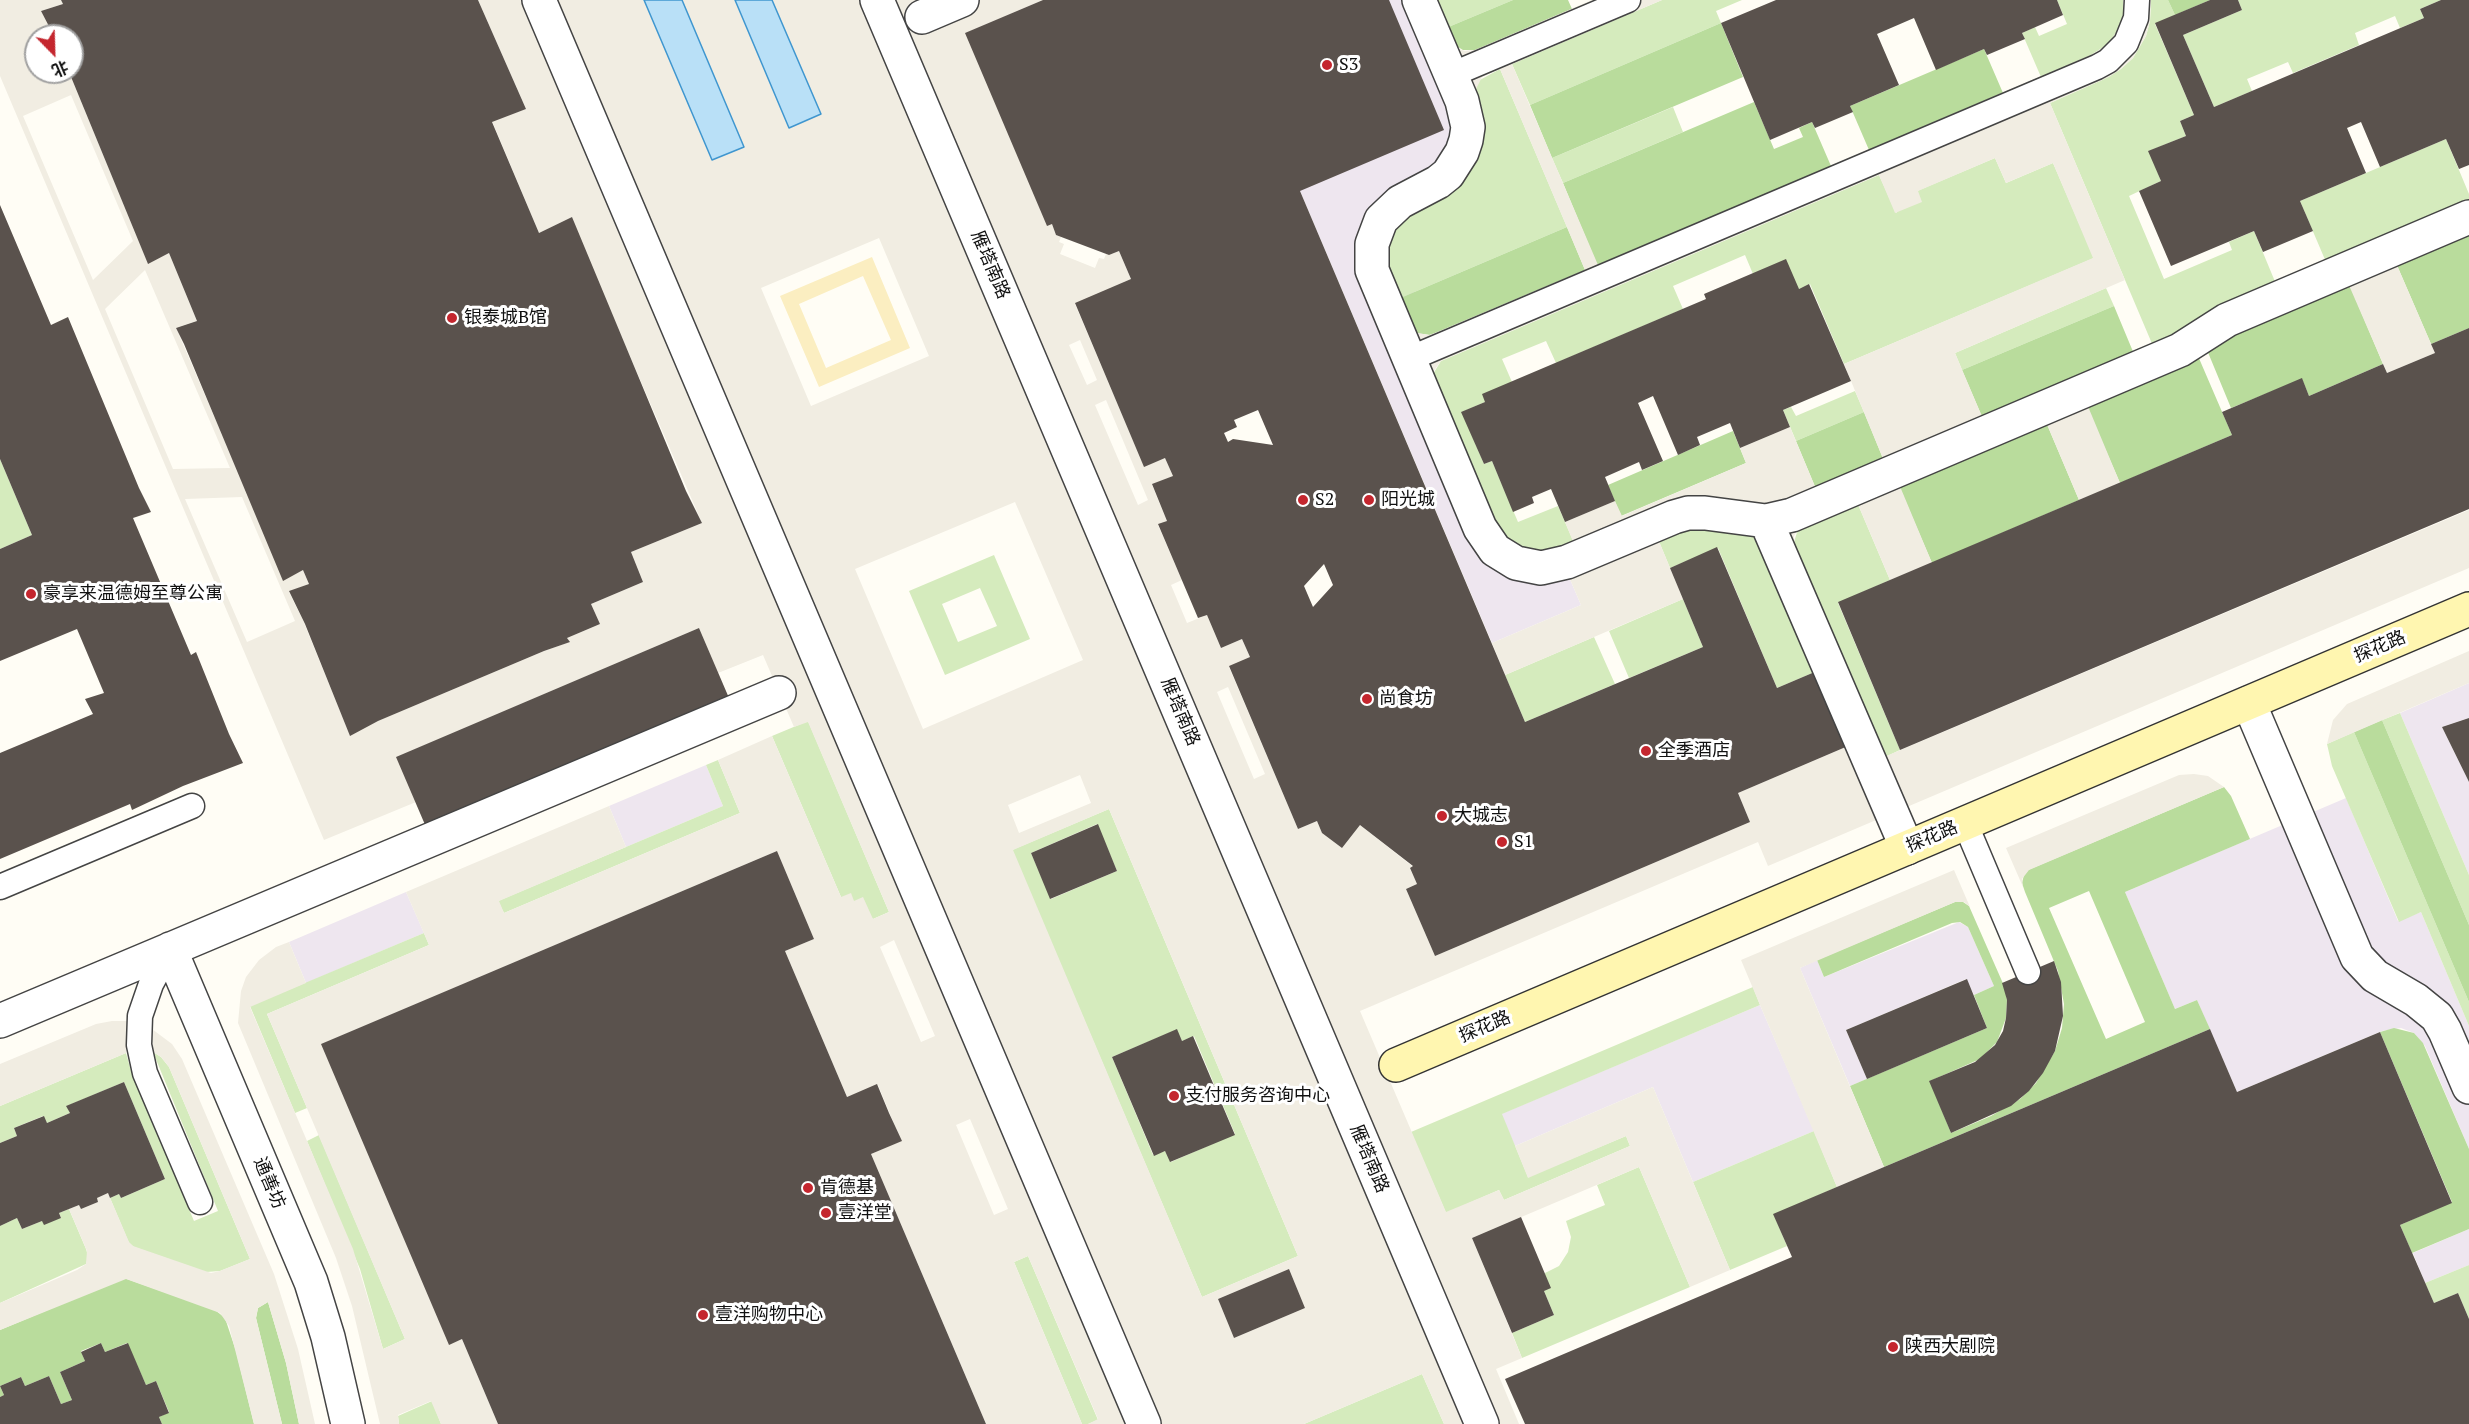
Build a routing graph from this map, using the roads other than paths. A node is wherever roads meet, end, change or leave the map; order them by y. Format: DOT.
graph roads {
  1 [pos="539,0"];
  2 [pos="877,0"];
  3 [pos="962,0"];
  4 [pos="1419,0"];
  5 [pos="1628,0"];
  6 [pos="2137,0"];
  7 [pos="922,17"];
  8 [pos="1451,75"];
  9 [pos="2469,217"];
  10 [pos="1408,359"];
  11 [pos="1766,521"];
  12 [pos="2469,609"];
  13 [pos="779,693"];
  14 [pos="2249,703"];
  15 [pos="192,806"];
  16 [pos="1965,823"];
  17 [pos="1907,848"];
  18 [pos="0,887"];
  19 [pos="170,949"];
  20 [pos="2028,972"];
  21 [pos="0,1021"];
  22 [pos="1396,1065"];
  23 [pos="2469,1087"];
  24 [pos="200,1202"];
  25 [pos="348,1424"];
  26 [pos="1144,1424"];
  27 [pos="1482,1424"];
  1 -- 26 [label="street"];
  2 -- 27 [label="street, 雁塔南路"];
  3 -- 7 [label="street"];
  4 -- 8 [label="street"];
  5 -- 8 [label="lane"];
  6 -- 10 [label="lane"];
  8 -- 10 [label="street"];
  9 -- 11 [label="street"];
  10 -- 11 [label="street"];
  11 -- 17 [label="street"];
  12 -- 14 [label="street, 探花路"];
  13 -- 19 [label="street"];
  14 -- 16 [label="street, 探花路"];
  14 -- 23 [label="street"];
  15 -- 18 [label="lane"];
  16 -- 17 [label="street, 探花路"];
  16 -- 20 [label="lane"];
  17 -- 22 [label="street, 探花路"];
  19 -- 21 [label="street"];
  19 -- 24 [label="lane"];
  19 -- 25 [label="street, 通善坊"];
}
